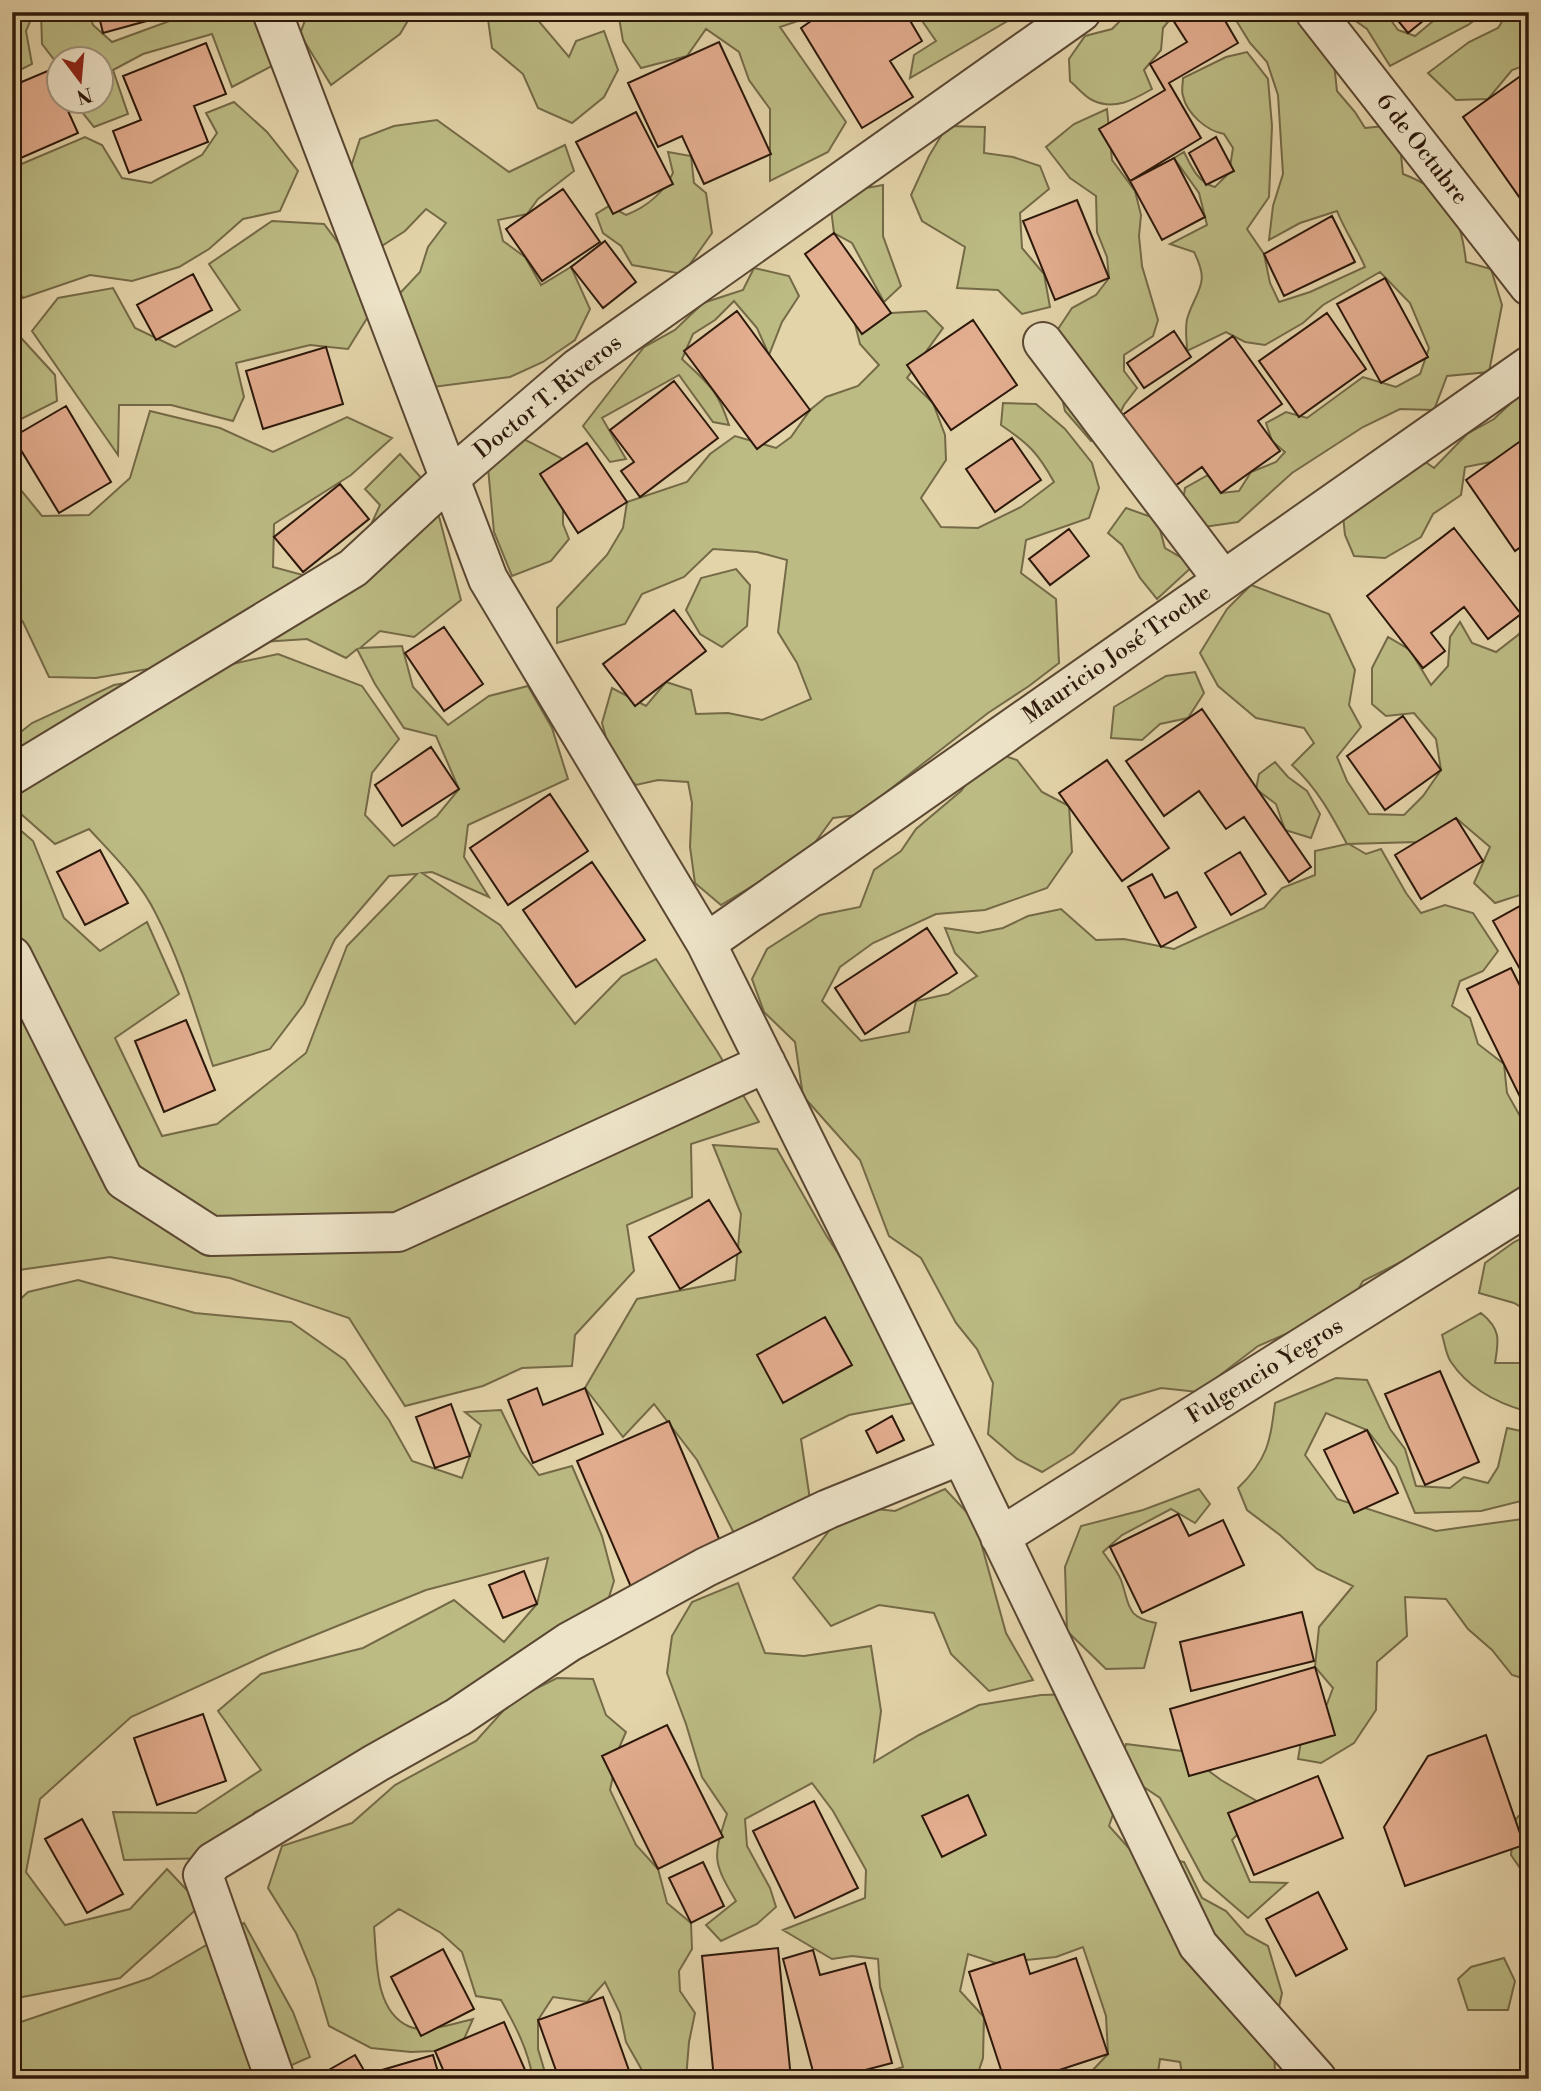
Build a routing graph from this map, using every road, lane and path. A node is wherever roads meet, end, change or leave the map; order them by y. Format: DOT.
graph roads {
  1 [pos="272,12"];
  2 [pos="1081,12"];
  3 [pos="1315,12"];
  4 [pos="1529,286"];
  5 [pos="1043,342"];
  6 [pos="1529,366"];
  7 [pos="451,477"];
  8 [pos="1223,580"];
  9 [pos="12,775"];
  10 [pos="706,943"];
  11 [pos="12,956"];
  12 [pos="766,1063"];
  13 [pos="1529,1205"];
  14 [pos="961,1455"];
  15 [pos="1000,1537"];
  16 [pos="275,2079"];
  17 [pos="1317,2079"];
  1 -- 7 [label="street"];
  2 -- 7 [label="street, Doctor T. Riveros"];
  3 -- 4 [label="street, 6 de Octubre"];
  5 -- 8 [label="street"];
  6 -- 8 [label="street, Mauricio José Troche"];
  7 -- 9 [label="street, Doctor T. Riveros"];
  7 -- 10 [label="street"];
  8 -- 10 [label="street, Mauricio José Troche"];
  10 -- 12 [label="street"];
  11 -- 12 [label="street"];
  12 -- 14 [label="street"];
  13 -- 15 [label="street, Fulgencio Yegros"];
  14 -- 15 [label="street"];
  14 -- 16 [label="street"];
  15 -- 17 [label="street"];
}
